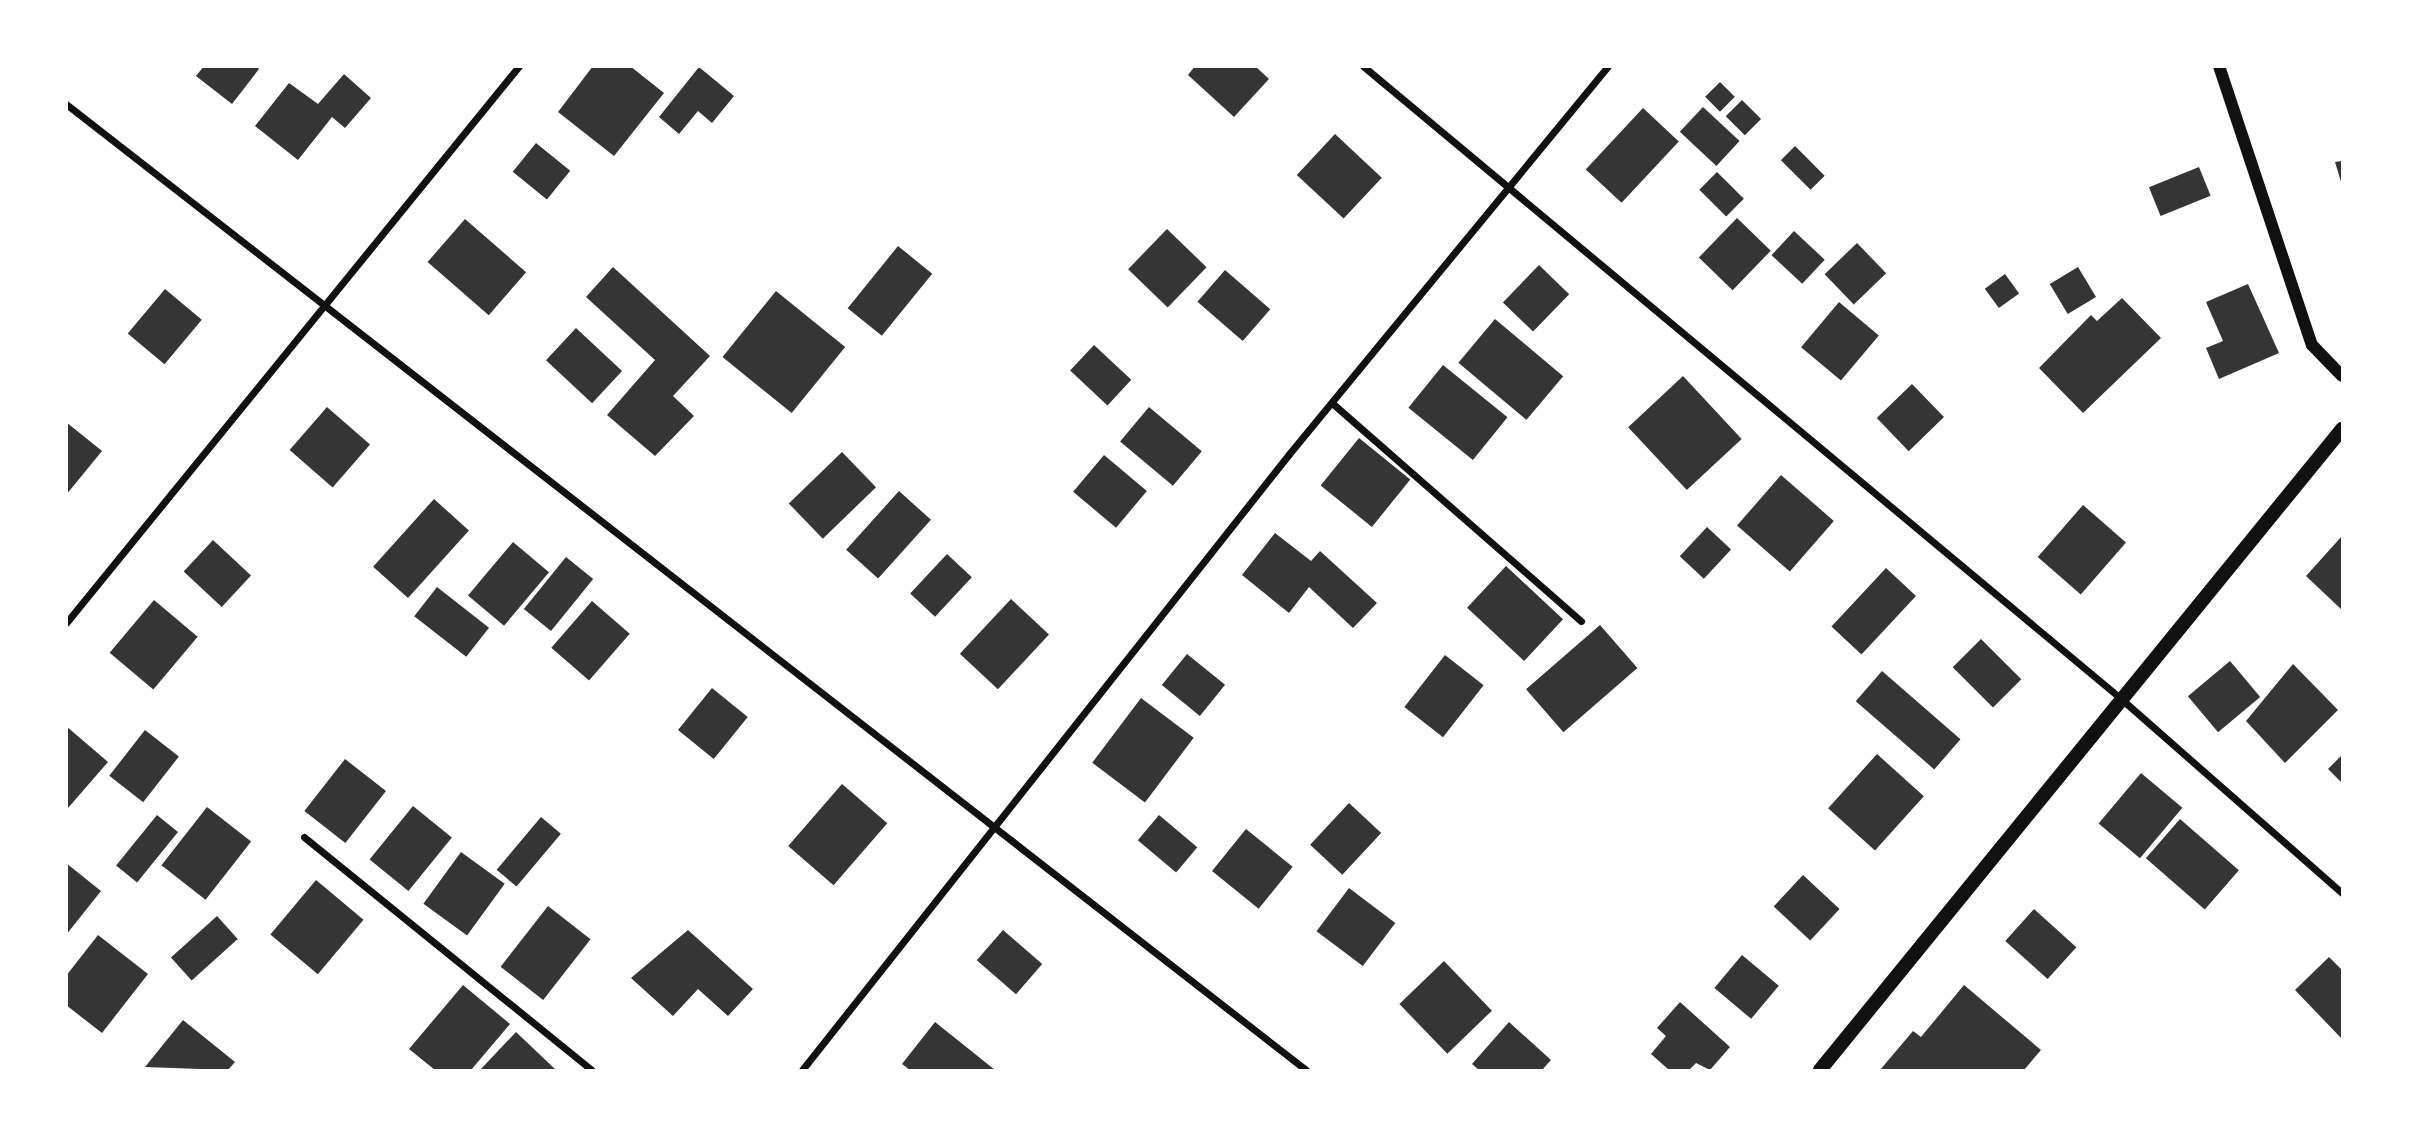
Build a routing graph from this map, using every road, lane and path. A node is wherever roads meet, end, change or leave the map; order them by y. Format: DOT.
graph roads {
  1 [pos="519,66"];
  2 [pos="1363,66"];
  3 [pos="1608,66"];
  4 [pos="2219,66"];
  5 [pos="66,104"];
  6 [pos="1511,188"];
  7 [pos="327,304"];
  8 [pos="2343,376"];
  9 [pos="1332,403"];
  10 [pos="2343,429"];
  11 [pos="1581,621"];
  12 [pos="66,623"];
  13 [pos="2119,697"];
  14 [pos="994,828"];
  15 [pos="304,837"];
  16 [pos="2343,893"];
  17 [pos="592,1070"];
  18 [pos="802,1070"];
  19 [pos="1306,1070"];
  20 [pos="1819,1070"];
  1 -- 7 [label="street"];
  2 -- 6 [label="street"];
  3 -- 6 [label="street"];
  4 -- 8 [label="street"];
  5 -- 7 [label="street"];
  6 -- 9 [label="street"];
  6 -- 13 [label="street"];
  7 -- 12 [label="street"];
  7 -- 14 [label="street"];
  9 -- 11 [label="street"];
  9 -- 14 [label="street"];
  10 -- 13 [label="main road"];
  13 -- 16 [label="street"];
  13 -- 20 [label="main road"];
  14 -- 18 [label="street"];
  14 -- 19 [label="street"];
  15 -- 17 [label="street"];
}
